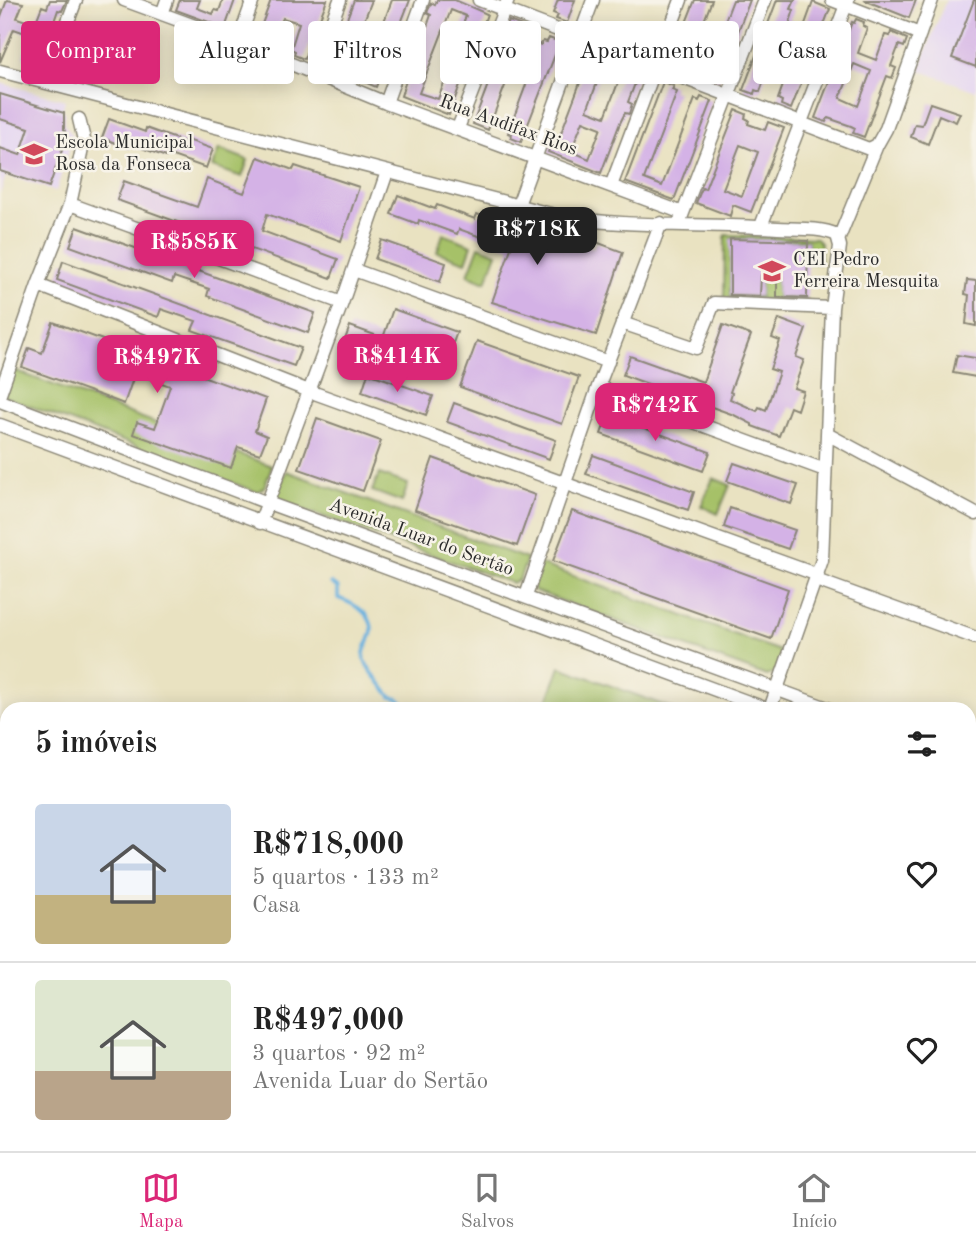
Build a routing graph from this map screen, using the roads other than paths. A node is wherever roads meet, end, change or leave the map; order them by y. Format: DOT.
graph roads {
  1 [pos="76,0"];
  2 [pos="124,0"];
  3 [pos="167,0"];
  4 [pos="253,0"];
  5 [pos="340,0"];
  6 [pos="423,0"];
  7 [pos="479,0"];
  8 [pos="593,0"];
  9 [pos="681,0"];
  10 [pos="765,0"];
  11 [pos="832,0"];
  12 [pos="932,0"];
  13 [pos="847,3"];
  14 [pos="506,5"];
  15 [pos="162,14"];
  16 [pos="68,21"];
  17 [pos="181,21"];
  18 [pos="246,21"];
  19 [pos="332,21"];
  20 [pos="585,21"];
  21 [pos="673,21"];
  22 [pos="555,27"];
  23 [pos="920,34"];
  24 [pos="0,71"];
  25 [pos="21,76"];
  26 [pos="53,84"];
  27 [pos="338,84"];
  28 [pos="562,84"];
  29 [pos="650,84"];
  30 [pos="698,84"];
  31 [pos="729,96"];
  32 [pos="386,103"];
  33 [pos="79,119"];
  34 [pos="800,123"];
  35 [pos="458,128"];
  36 [pos="877,145"];
  37 [pos="535,156"];
  38 [pos="387,172"];
  39 [pos="611,186"];
  40 [pos="70,204"];
  41 [pos="518,205"];
  42 [pos="681,218"];
  43 [pos="661,223"];
  44 [pos="761,226"];
  45 [pos="839,238"];
  46 [pos="354,270"];
  47 [pos="38,285"];
  48 [pos="342,303"];
  49 [pos="832,308"];
  50 [pos="622,323"];
  51 [pos="608,362"];
  52 [pos="598,387"];
  53 [pos="309,391"];
  54 [pos="0,394"];
  55 [pos="0,401"];
  56 [pos="0,425"];
  57 [pos="827,434"];
  58 [pos="825,470"];
  59 [pos="565,485"];
  60 [pos="268,503"];
  61 [pos="976,514"];
  62 [pos="260,523"];
  63 [pos="818,577"];
  64 [pos="526,596"];
  65 [pos="976,638"];
  66 [pos="777,689"];
  67 [pos="750,702"];
  68 [pos="772,702"];
  69 [pos="811,702"];
  1 -- 16 [label="street"];
  2 -- 15 [label="street, Rua Audifax Rios"];
  3 -- 15 [label="street"];
  4 -- 18 [label="street"];
  5 -- 19 [label="street"];
  6 -- 32 [label="street"];
  7 -- 14 [label="street"];
  8 -- 20 [label="street"];
  9 -- 21 [label="street"];
  10 -- 31 [label="street"];
  11 -- 13 [label="street"];
  12 -- 23 [label="street"];
  13 -- 23 [label="street"];
  13 -- 34 [label="street"];
  14 -- 22 [label="street"];
  14 -- 35 [label="street"];
  15 -- 17 [label="street, Rua Audifax Rios"];
  23 -- 36 [label="street"];
  24 -- 25 [label="street"];
  26 -- 38 [label="street"];
  27 -- 32 [label="street, Rua Audifax Rios"];
  28 -- 37 [label="street"];
  29 -- 39 [label="street"];
  30 -- 31 [label="street"];
  31 -- 34 [label="street"];
  31 -- 42 [label="street"];
  32 -- 35 [label="street, Rua Audifax Rios"];
  33 -- 40 [label="street"];
  34 -- 36 [label="street"];
  34 -- 44 [label="street"];
  35 -- 37 [label="street, Rua Audifax Rios"];
  36 -- 45 [label="street"];
  37 -- 39 [label="street, Rua Audifax Rios"];
  37 -- 41 [label="street"];
  38 -- 41 [label="street"];
  38 -- 46 [label="street"];
  39 -- 42 [label="street, Rua Audifax Rios"];
  40 -- 47 [label="street"];
  40 -- 48 [label="street"];
  41 -- 43 [label="street"];
  42 -- 43 [label="street"];
  42 -- 44 [label="street"];
  43 -- 50 [label="street"];
  44 -- 45 [label="street"];
  45 -- 49 [label="street"];
  46 -- 48 [label="street"];
  46 -- 51 [label="street"];
  47 -- 53 [label="street"];
  47 -- 54 [label="street"];
  48 -- 53 [label="street"];
  49 -- 50 [label="street"];
  49 -- 57 [label="street"];
  50 -- 51 [label="street"];
  51 -- 52 [label="street"];
  52 -- 58 [label="street"];
  52 -- 59 [label="street"];
  53 -- 59 [label="street"];
  53 -- 60 [label="street"];
  55 -- 60 [label="street, Avenida Luar do Sertão"];
  56 -- 62 [label="street"];
  57 -- 58 [label="street"];
  57 -- 61 [label="street"];
  58 -- 63 [label="street"];
  59 -- 63 [label="street"];
  59 -- 64 [label="street"];
  60 -- 62 [label="street"];
  60 -- 64 [label="street, Avenida Luar do Sertão"];
  62 -- 67 [label="street"];
  63 -- 65 [label="street"];
  63 -- 66 [label="street"];
  64 -- 66 [label="street, Avenida Luar do Sertão"];
  66 -- 68 [label="street"];
  66 -- 69 [label="street, Avenida Luar do Sertão"];
}
